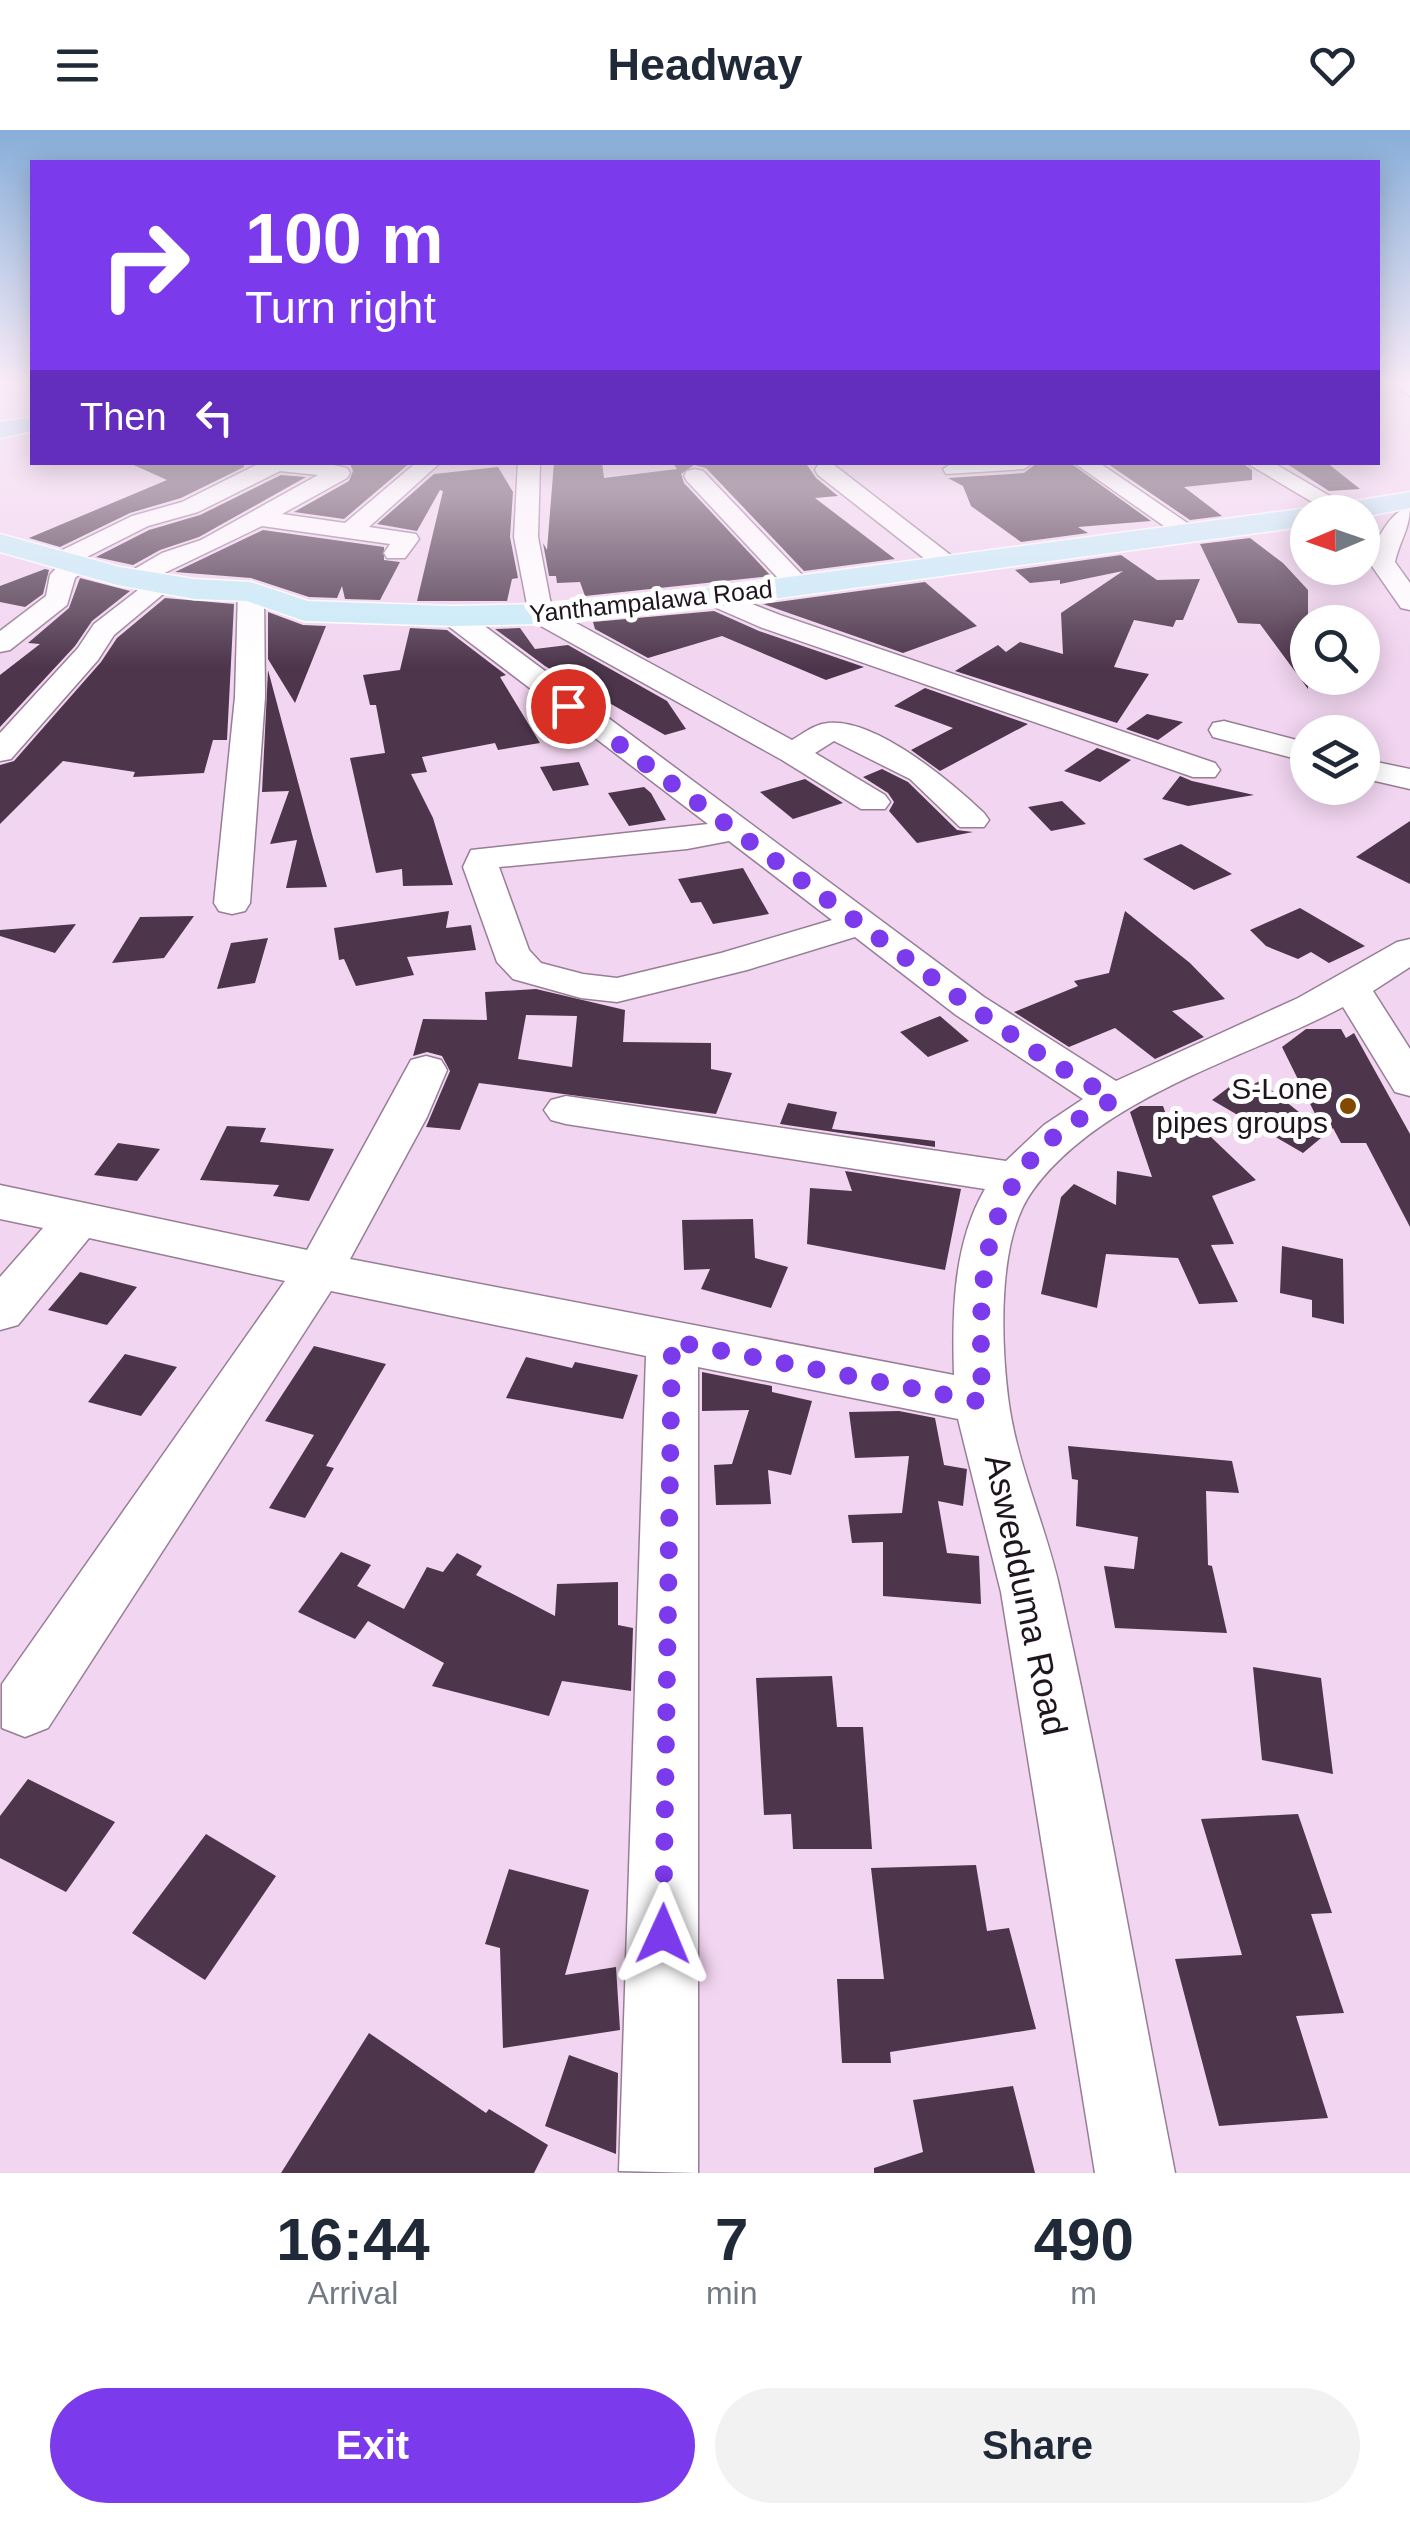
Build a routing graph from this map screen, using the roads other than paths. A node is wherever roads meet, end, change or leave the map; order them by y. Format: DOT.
graph roads {
  1 [pos="251,476"];
  2 [pos="334,476"];
  3 [pos="414,476"];
  4 [pos="528,476"];
  5 [pos="695,476"];
  6 [pos="834,476"];
  7 [pos="1104,476"];
  8 [pos="1281,476"];
  9 [pos="1314,495"];
  10 [pos="1410,500"];
  11 [pos="1380,505"];
  12 [pos="1410,513"];
  13 [pos="257,518"];
  14 [pos="1290,520"];
  15 [pos="351,530"];
  16 [pos="1190,533"];
  17 [pos="0,543"];
  18 [pos="396,553"];
  19 [pos="68,563"];
  20 [pos="948,565"];
  21 [pos="147,582"];
  22 [pos="799,586"];
  23 [pos="250,592"];
  24 [pos="714,597"];
  25 [pos="1410,602"];
  26 [pos="539,614"];
  27 [pos="453,616"];
  28 [pos="0,644"];
  29 [pos="1224,730"];
  30 [pos="1290,748"];
  31 [pos="0,752"];
  32 [pos="793,753"];
  33 [pos="1204,770"];
  34 [pos="1380,772"];
  35 [pos="1410,779"];
  36 [pos="873,802"];
  37 [pos="972,820"];
  38 [pos="736,830"];
  39 [pos="232,903"];
  40 [pos="862,924"];
  41 [pos="1410,950"];
  42 [pos="1352,987"];
  43 [pos="426,1070"];
  44 [pos="1410,1082"];
  45 [pos="1114,1099"];
  46 [pos="566,1110"];
  47 [pos="1016,1178"];
  48 [pos="0,1202"];
  49 [pos="80,1218"];
  50 [pos="318,1270"];
  51 [pos="0,1310"];
  52 [pos="672,1341"];
  53 [pos="982,1402"];
  54 [pos="25,1706"];
  55 [pos="659,2170"];
  56 [pos="1135,2173"];
  1 -- 19 [label="street"];
  2 -- 13 [label="street"];
  3 -- 15 [label="street"];
  4 -- 26 [label="street"];
  5 -- 22 [label="street"];
  6 -- 20 [label="street"];
  7 -- 16 [label="street"];
  8 -- 9 [label="street"];
  10 -- 11 [label="main road"];
  12 -- 25 [label="street"];
  13 -- 15 [label="street"];
  13 -- 21 [label="street"];
  14 -- 16 [label="main road, Yanthampalawa Road"];
  15 -- 18 [label="street"];
  16 -- 20 [label="main road, Yanthampalawa Road"];
  17 -- 19 [label="main road, Yanthampalawa Road"];
  19 -- 21 [label="main road, Yanthampalawa Road"];
  19 -- 28 [label="street"];
  20 -- 22 [label="main road, Yanthampalawa Road"];
  21 -- 23 [label="main road, Yanthampalawa Road"];
  21 -- 31 [label="street"];
  22 -- 24 [label="main road, Yanthampalawa Road"];
  23 -- 27 [label="main road, Yanthampalawa Road"];
  23 -- 39 [label="street"];
  24 -- 26 [label="main road, Yanthampalawa Road"];
  24 -- 33 [label="street"];
  26 -- 27 [label="main road, Yanthampalawa Road"];
  26 -- 32 [label="street"];
  27 -- 38 [label="street"];
  29 -- 30 [label="street"];
  32 -- 36 [label="street"];
  32 -- 37 [label="street"];
  34 -- 35 [label="street"];
  38 -- 40 [label="street"];
  38 -- 40 [label="street"];
  40 -- 45 [label="street"];
  41 -- 42 [label="street, Aswedduma Road"];
  42 -- 44 [label="street"];
  42 -- 45 [label="street, Aswedduma Road"];
  43 -- 50 [label="street"];
  45 -- 47 [label="street, Aswedduma Road"];
  46 -- 47 [label="street"];
  47 -- 53 [label="street, Aswedduma Road"];
  48 -- 49 [label="street"];
  49 -- 50 [label="street"];
  49 -- 51 [label="street"];
  50 -- 52 [label="street"];
  50 -- 54 [label="street"];
  52 -- 53 [label="street"];
  52 -- 55 [label="street"];
  53 -- 56 [label="street, Aswedduma Road"];
}
